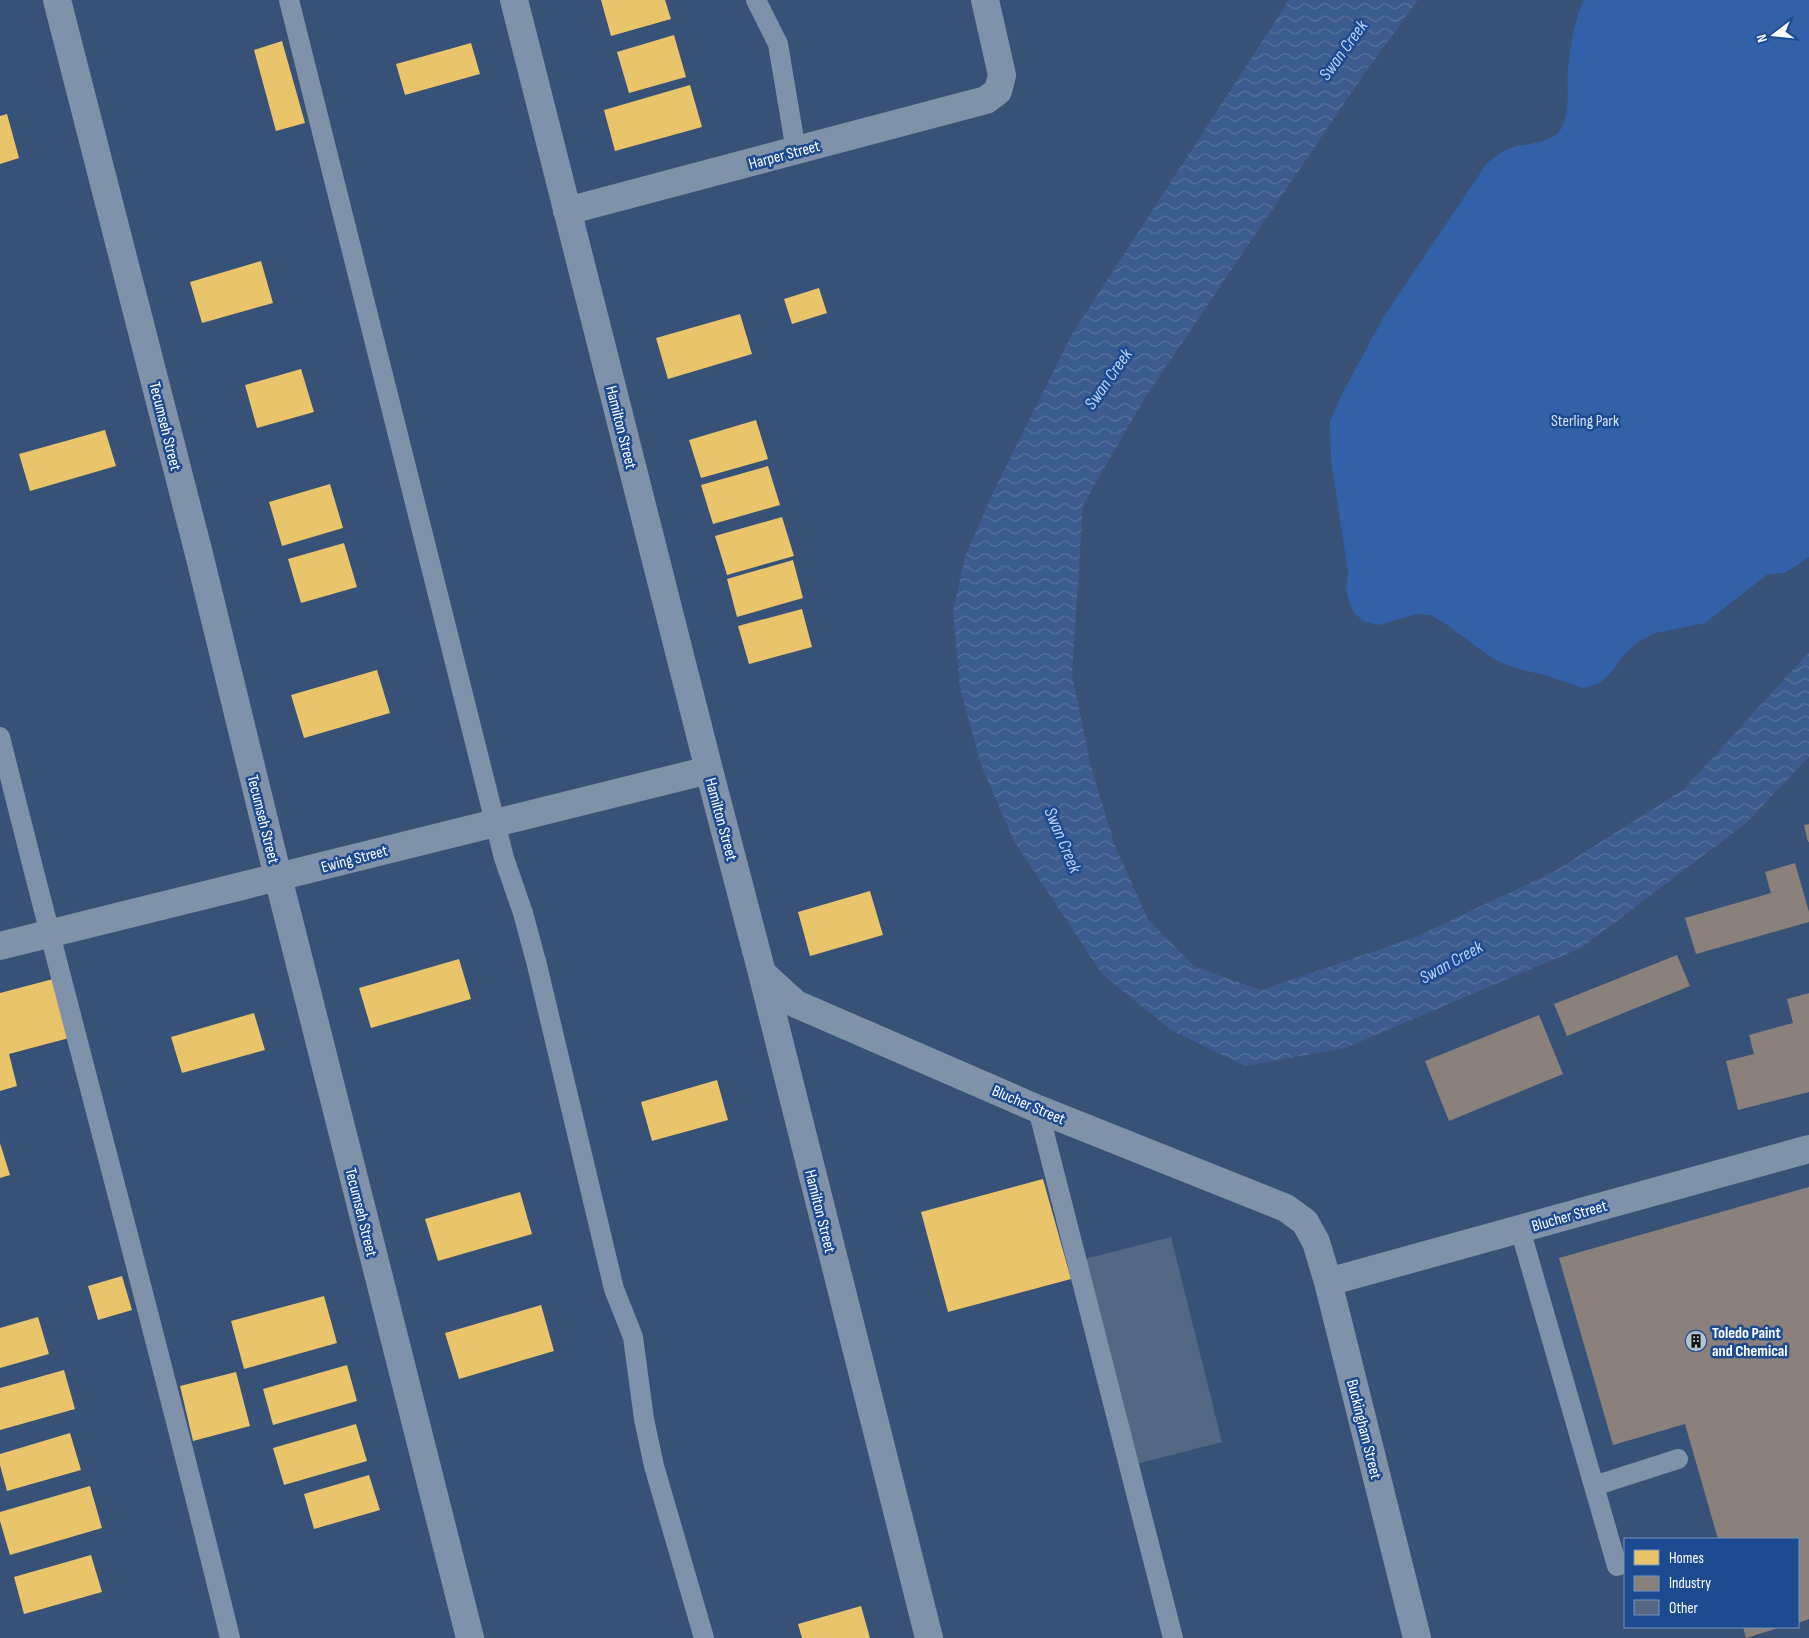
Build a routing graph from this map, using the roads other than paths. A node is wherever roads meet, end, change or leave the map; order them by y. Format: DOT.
graph roads {
  1 [pos="57,0"];
  2 [pos="289,0"];
  3 [pos="514,0"];
  4 [pos="756,0"];
  5 [pos="986,0"];
  6 [pos="796,151"];
  7 [pos="567,211"];
  8 [pos="0,737"];
  9 [pos="709,770"];
  10 [pos="495,821"];
  11 [pos="278,878"];
  12 [pos="49,934"];
  13 [pos="0,946"];
  14 [pos="762,973"];
  15 [pos="1038,1109"];
  16 [pos="1809,1149"];
  17 [pos="1305,1222"];
  18 [pos="1520,1229"];
  19 [pos="1328,1282"];
  20 [pos="1678,1459"];
  21 [pos="1594,1486"];
  22 [pos="1624,1564"];
  23 [pos="230,1638"];
  24 [pos="470,1638"];
  25 [pos="704,1638"];
  26 [pos="929,1638"];
  27 [pos="1173,1638"];
  28 [pos="1417,1638"];
  1 -- 11 [label="street, Tecumseh Street"];
  2 -- 10 [label="lane"];
  3 -- 7 [label="street, Hamilton Street"];
  4 -- 6 [label="lane"];
  5 -- 6 [label="street, Harper Street"];
  6 -- 7 [label="street, Harper Street"];
  7 -- 9 [label="street, Hamilton Street"];
  8 -- 12 [label="lane"];
  9 -- 10 [label="street, Ewing Street"];
  9 -- 14 [label="street, Hamilton Street"];
  10 -- 11 [label="street, Ewing Street"];
  10 -- 25 [label="lane"];
  11 -- 12 [label="street, Ewing Street"];
  11 -- 24 [label="street, Tecumseh Street"];
  12 -- 13 [label="street, Ewing Street"];
  12 -- 23 [label="lane"];
  14 -- 15 [label="street, Blucher Street"];
  14 -- 26 [label="street, Hamilton Street"];
  15 -- 17 [label="street, Blucher Street"];
  15 -- 27 [label="lane"];
  16 -- 18 [label="street, Blucher Street"];
  17 -- 19 [label="street, Buckingham Street"];
  18 -- 19 [label="street, Blucher Street"];
  18 -- 21 [label="lane"];
  19 -- 28 [label="street, Buckingham Street"];
  20 -- 21 [label="lane"];
  21 -- 22 [label="lane"];
}
